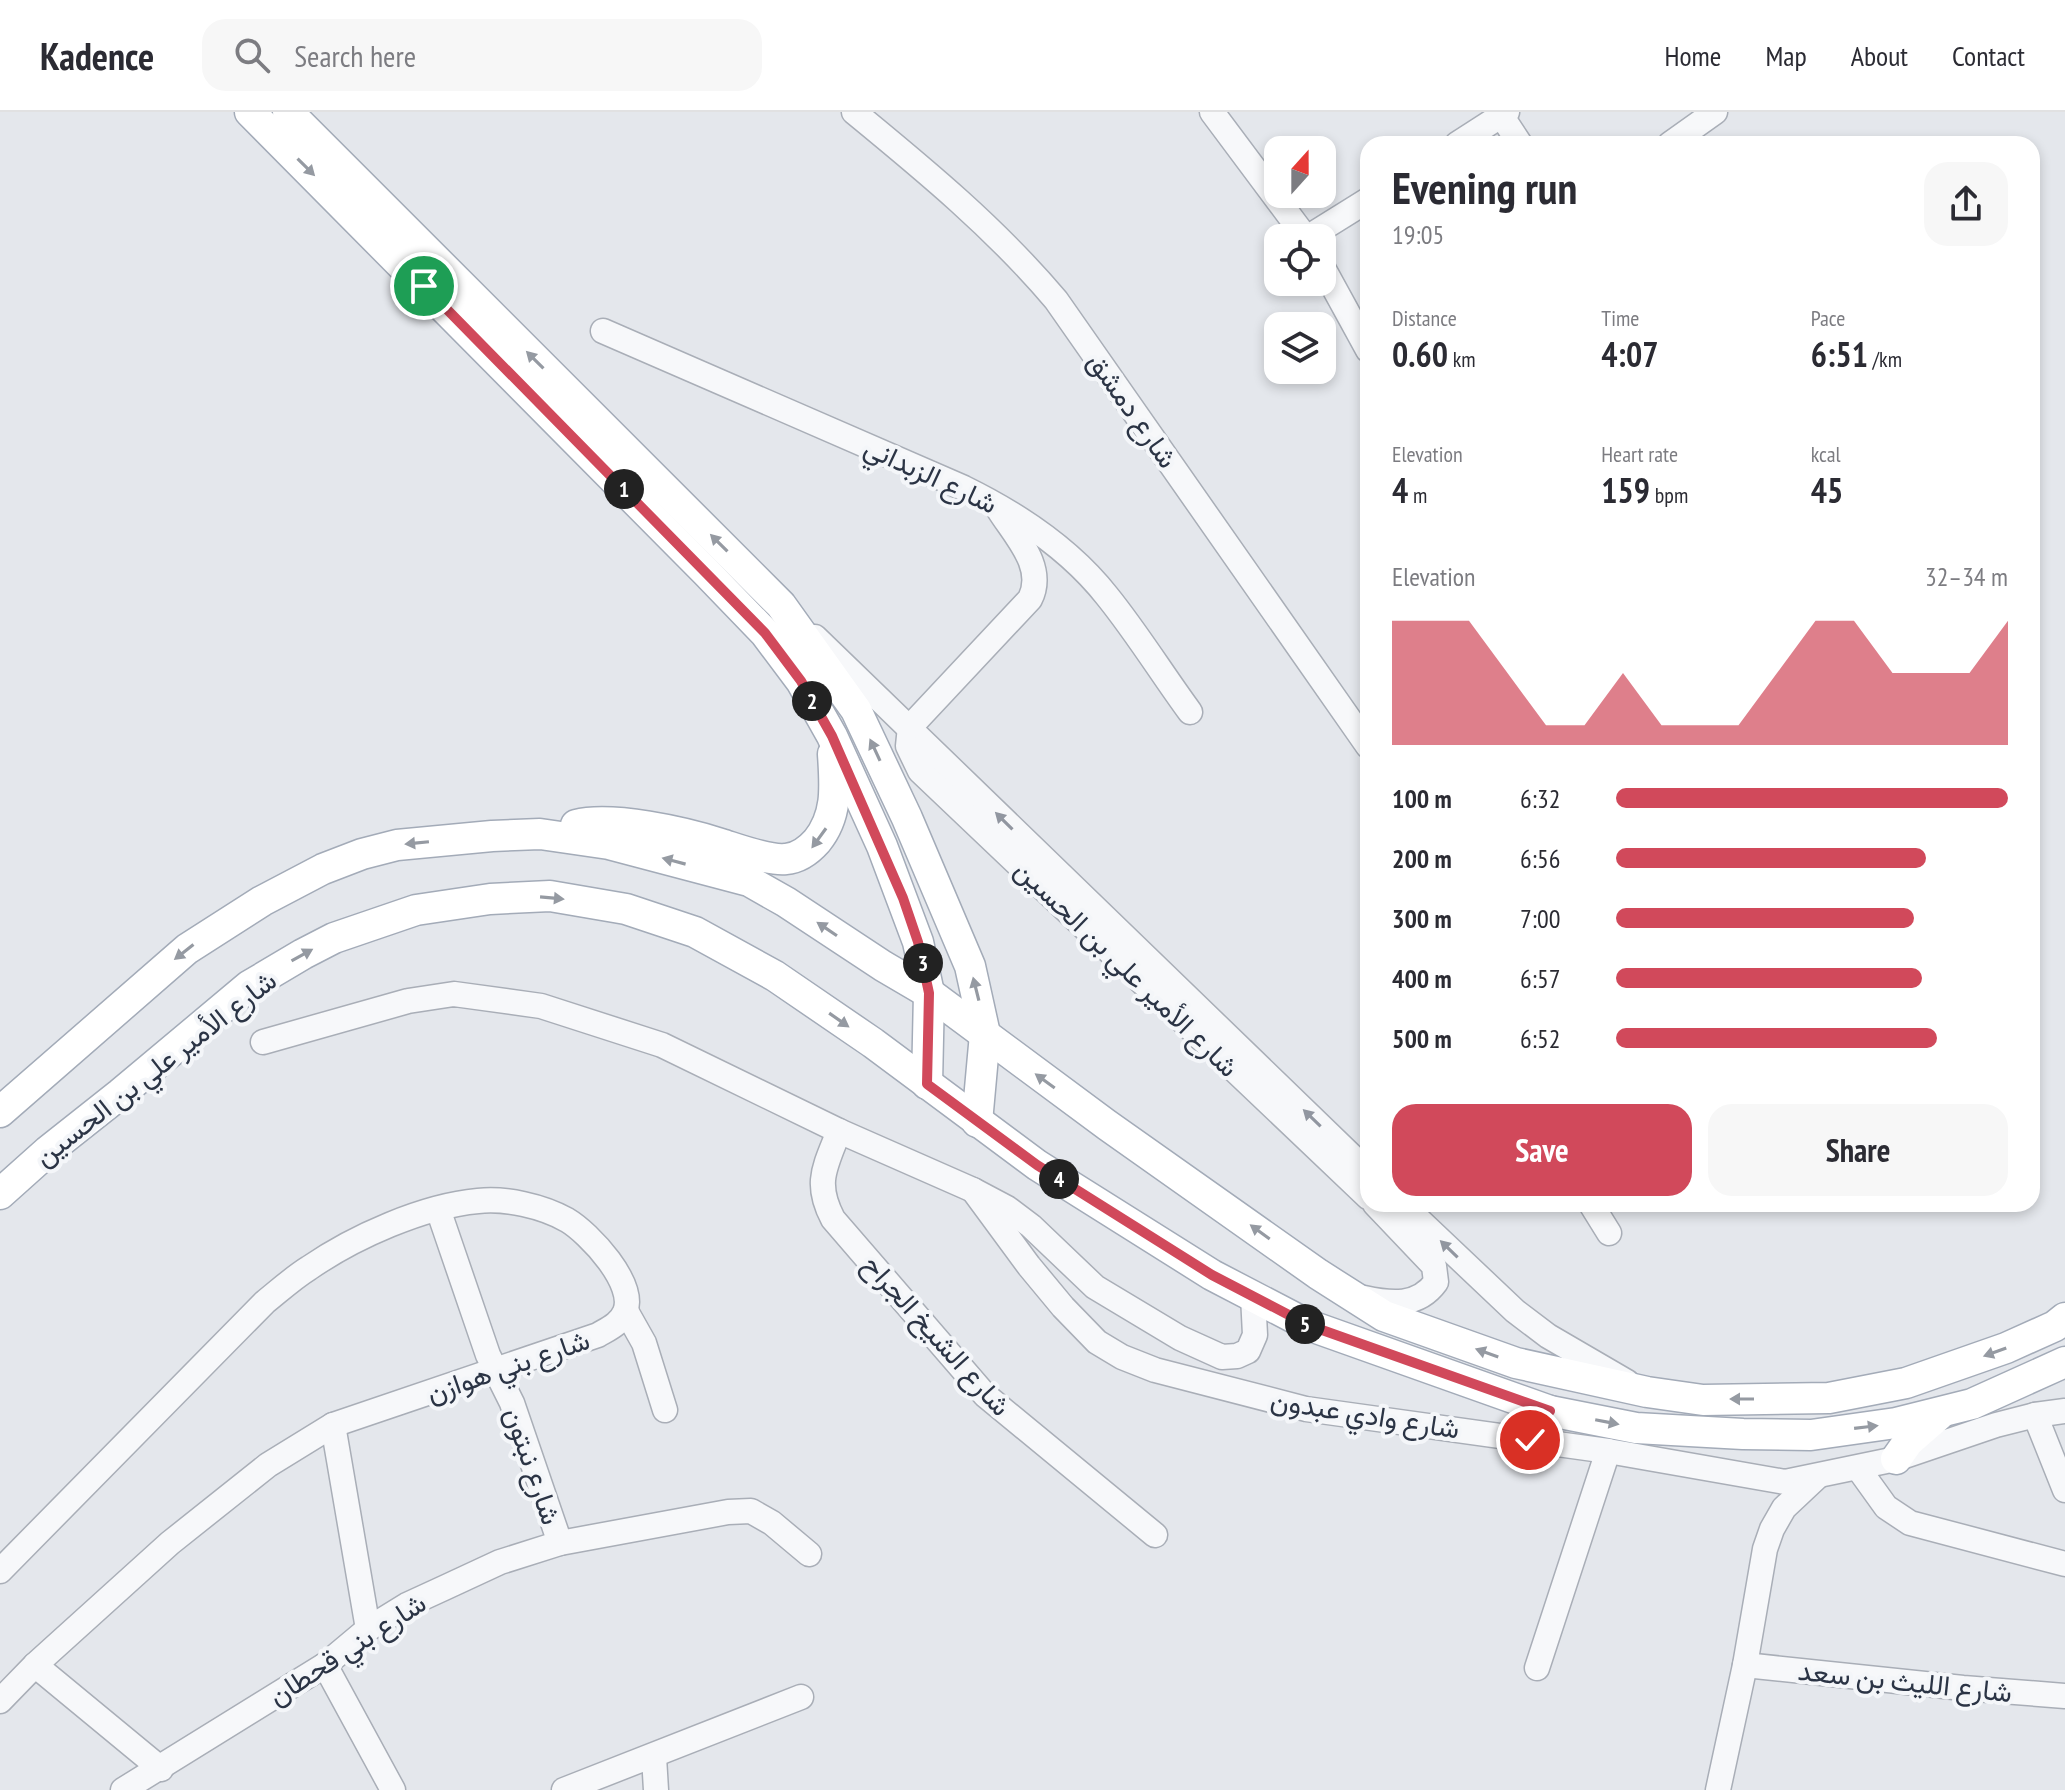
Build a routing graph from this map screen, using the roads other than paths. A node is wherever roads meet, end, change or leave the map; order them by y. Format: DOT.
graph roads {
  1 [pos="250,112"];
  2 [pos="288,112"];
  3 [pos="854,112"];
  4 [pos="1212,112"];
  5 [pos="1715,112"];
  6 [pos="1503,113"];
  7 [pos="1469,136"];
  8 [pos="1516,136"];
  9 [pos="1681,136"];
  10 [pos="1360,205"];
  11 [pos="1296,224"];
  12 [pos="1329,224"];
  13 [pos="1336,292"];
  14 [pos="603,331"];
  15 [pos="1360,335"];
  16 [pos="995,503"];
  17 [pos="781,605"];
  18 [pos="1190,712"];
  19 [pos="910,727"];
  20 [pos="1360,735"];
  21 [pos="832,736"];
  22 [pos="540,834"];
  23 [pos="929,993"];
  24 [pos="985,1034"];
  25 [pos="263,1042"];
  26 [pos="927,1084"];
  27 [pos="0,1112"];
  28 [pos="977,1122"];
  29 [pos="839,1131"];
  30 [pos="1360,1164"];
  31 [pos="1360,1189"];
  32 [pos="973,1190"];
  33 [pos="0,1194"];
  34 [pos="438,1209"];
  35 [pos="1383,1212"];
  36 [pos="1410,1212"];
  37 [pos="1596,1212"];
  38 [pos="1609,1233"];
  39 [pos="1253,1296"];
  40 [pos="1353,1296"];
  41 [pos="626,1311"];
  42 [pos="2065,1318"];
  43 [pos="1222,1357"];
  44 [pos="2065,1362"];
  45 [pos="496,1371"];
  46 [pos="1222,1387"];
  47 [pos="1647,1392"];
  48 [pos="665,1410"];
  49 [pos="1550,1411"];
  50 [pos="1946,1411"];
  51 [pos="2065,1411"];
  52 [pos="2035,1415"];
  53 [pos="333,1425"];
  54 [pos="1530,1440"];
  55 [pos="1608,1451"];
  56 [pos="1896,1459"];
  57 [pos="1858,1468"];
  58 [pos="1817,1477"];
  59 [pos="2065,1490"];
  60 [pos="1155,1535"];
  61 [pos="560,1543"];
  62 [pos="809,1554"];
  63 [pos="2065,1564"];
  64 [pos="0,1571"];
  65 [pos="368,1629"];
  66 [pos="35,1665"];
  67 [pos="325,1665"];
  68 [pos="1745,1665"];
  69 [pos="1537,1668"];
  70 [pos="2065,1696"];
  71 [pos="801,1697"];
  72 [pos="0,1701"];
  73 [pos="654,1757"];
  74 [pos="161,1769"];
  75 [pos="123,1790"];
  76 [pos="393,1790"];
  77 [pos="564,1790"];
  78 [pos="656,1790"];
  79 [pos="1718,1790"];
  1 -- 21 [label="main road, one-way"];
  17 -- 2 [label="main road, شارع الأمير علي بن الحسين, one-way"];
  3 -- 20 [label="street, شارع دمشق"];
  4 -- 11 [label="street"];
  5 -- 9 [label="street"];
  6 -- 7 [label="street"];
  6 -- 8 [label="street"];
  10 -- 12 [label="street"];
  13 -- 15 [label="street"];
  14 -- 16 [label="street, شارع الزبداني"];
  16 -- 18 [label="street, شارع الزبداني"];
  16 -- 19 [label="street"];
  17 -- 19 [label="street, شارع الأمير علي بن الحسين"];
  24 -- 17 [label="main road, شارع الأمير علي بن الحسين, one-way"];
  30 -- 19 [label="street, شارع الأمير علي بن الحسين, one-way"];
  19 -- 31 [label="street, شارع الأمير علي بن الحسين"];
  21 -- 22 [label="main road, one-way"];
  21 -- 23 [label="main road"];
  23 -- 22 [label="main road, one-way"];
  22 -- 27 [label="main road, one-way"];
  23 -- 24 [label="main road"];
  23 -- 26 [label="main road"];
  24 -- 28 [label="main road, شارع الأمير علي بن الحسين"];
  40 -- 24 [label="main road, one-way"];
  25 -- 29 [label="street"];
  26 -- 28 [label="main road, شارع الأمير علي بن الحسين"];
  33 -- 26 [label="main road, شارع الأمير علي بن الحسين, one-way"];
  28 -- 39 [label="main road, شارع الأمير علي بن الحسين"];
  29 -- 32 [label="street"];
  29 -- 60 [label="street, شارع الشيخ الجراح"];
  32 -- 43 [label="street"];
  32 -- 46 [label="street, شارع وادي عبدون"];
  34 -- 41 [label="street"];
  34 -- 45 [label="street, شارع نبتون"];
  34 -- 64 [label="street"];
  35 -- 40 [label="street"];
  47 -- 36 [label="street, one-way"];
  37 -- 38 [label="street"];
  39 -- 43 [label="street"];
  39 -- 49 [label="main road, شارع الأمير علي بن الحسين"];
  47 -- 40 [label="main road, one-way"];
  41 -- 45 [label="street, شارع بني هوازن"];
  41 -- 48 [label="street"];
  42 -- 47 [label="main road, one-way"];
  43 -- 46 [label="street"];
  44 -- 50 [label="main road, شارع الأمير علي بن الحسين"];
  45 -- 53 [label="street, شارع بني هوازن"];
  45 -- 61 [label="street, شارع نبتون"];
  46 -- 54 [label="street, شارع وادي عبدون"];
  49 -- 50 [label="main road, شارع الأمير علي بن الحسين, one-way"];
  49 -- 54 [label="main road"];
  50 -- 56 [label="main road"];
  51 -- 52 [label="street, شارع وادي عبدون"];
  52 -- 56 [label="street, شارع وادي عبدون"];
  52 -- 59 [label="street"];
  53 -- 65 [label="street"];
  53 -- 66 [label="street, شارع بني هوازن"];
  54 -- 55 [label="street, شارع وادي عبدون"];
  55 -- 58 [label="street, شارع وادي عبدون"];
  55 -- 69 [label="street"];
  56 -- 57 [label="street, شارع وادي عبدون"];
  57 -- 58 [label="street, شارع وادي عبدون"];
  57 -- 63 [label="street"];
  58 -- 68 [label="street"];
  61 -- 62 [label="street, شارع بني قحطان"];
  61 -- 65 [label="street, شارع بني قحطان"];
  65 -- 67 [label="street, شارع بني قحطان"];
  66 -- 72 [label="street, شارع بني هوازن"];
  66 -- 74 [label="street"];
  67 -- 74 [label="street, شارع بني قحطان"];
  67 -- 76 [label="street"];
  68 -- 70 [label="street, شارع الليث بن سعد"];
  68 -- 79 [label="street"];
  71 -- 73 [label="street"];
  73 -- 77 [label="street"];
  73 -- 78 [label="street"];
  74 -- 75 [label="street, شارع بني قحطان"];
}
